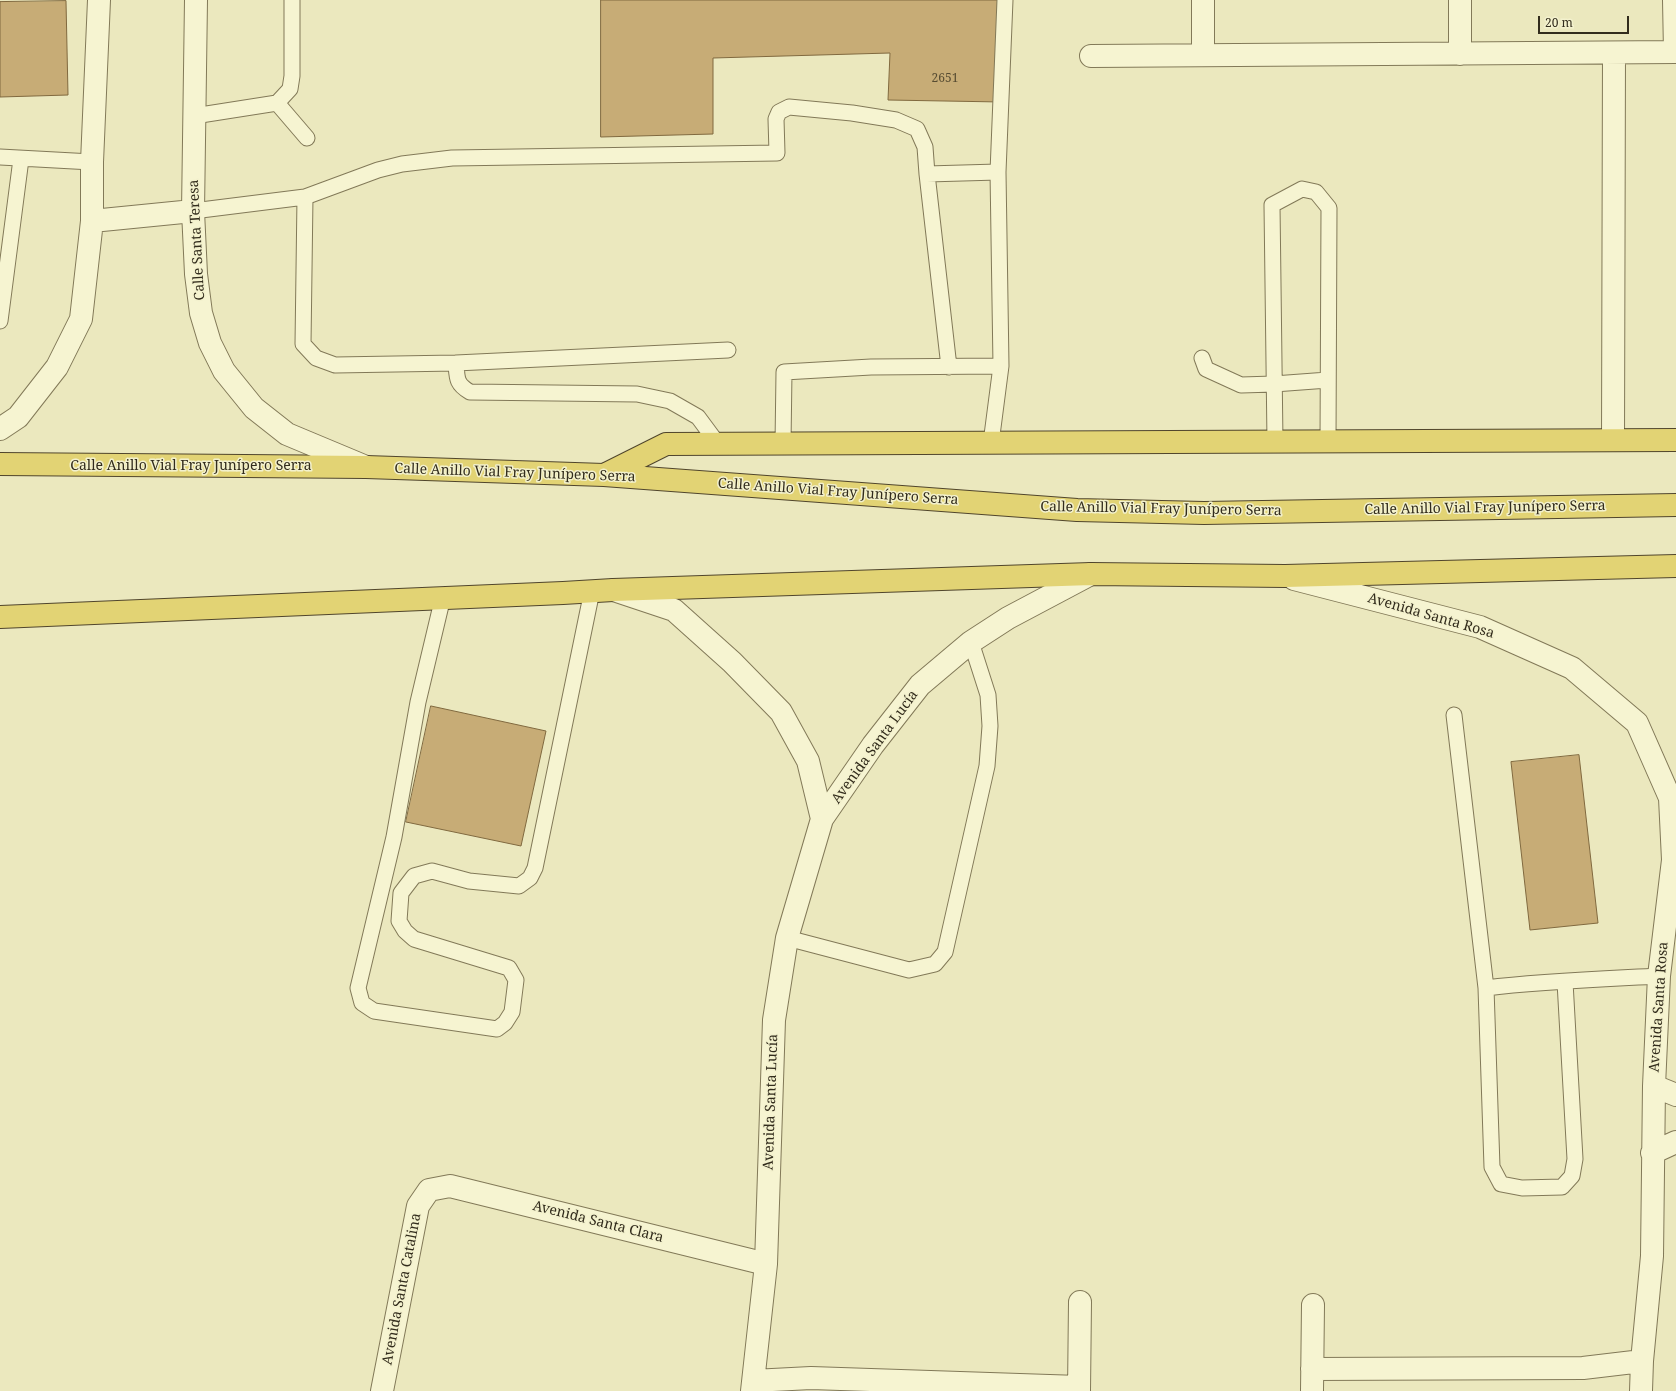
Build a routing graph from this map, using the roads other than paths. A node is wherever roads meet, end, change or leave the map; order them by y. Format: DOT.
graph roads {
  1 [pos="99,0"];
  2 [pos="196,0"];
  3 [pos="292,0"];
  4 [pos="1005,0"];
  5 [pos="1203,0"];
  6 [pos="1460,0"];
  7 [pos="1674,0"];
  8 [pos="1676,52"];
  9 [pos="1614,53"];
  10 [pos="1460,54"];
  11 [pos="1091,56"];
  12 [pos="1203,56"];
  13 [pos="277,103"];
  14 [pos="194,116"];
  15 [pos="307,138"];
  16 [pos="0,157"];
  17 [pos="21,159"];
  18 [pos="92,162"];
  19 [pos="998,172"];
  20 [pos="927,174"];
  21 [pos="305,197"];
  22 [pos="193,212"];
  23 [pos="92,221"];
  24 [pos="0,321"];
  25 [pos="728,350"];
  26 [pos="1202,358"];
  27 [pos="456,363"];
  28 [pos="1001,366"];
  29 [pos="949,367"];
  30 [pos="1328,380"];
  31 [pos="1274,384"];
  32 [pos="0,430"];
  33 [pos="1613,440"];
  34 [pos="1676,440"];
  35 [pos="1275,442"];
  36 [pos="1328,442"];
  37 [pos="991,443"];
  38 [pos="718,444"];
  39 [pos="783,444"];
  40 [pos="0,464"];
  41 [pos="366,467"];
  42 [pos="604,475"];
  43 [pos="1676,505"];
  44 [pos="1676,566"];
  45 [pos="1091,574"];
  46 [pos="1285,576"];
  47 [pos="613,590"];
  48 [pos="592,591"];
  49 [pos="444,597"];
  50 [pos="0,617"];
  51 [pos="971,642"];
  52 [pos="1454,715"];
  53 [pos="822,819"];
  54 [pos="787,938"];
  55 [pos="1659,976"];
  56 [pos="1565,982"];
  57 [pos="1486,988"];
  58 [pos="1654,1086"];
  59 [pos="1676,1095"];
  60 [pos="1676,1142"];
  61 [pos="1652,1153"];
  62 [pos="429,1190"];
  63 [pos="766,1264"];
  64 [pos="1080,1302"];
  65 [pos="1313,1305"];
  66 [pos="1642,1361"];
  67 [pos="1312,1368"];
  68 [pos="753,1386"];
  69 [pos="1079,1389"];
  70 [pos="382,1391"];
  71 [pos="1312,1391"];
  72 [pos="1641,1391"];
  1 -- 18 [label="street"];
  2 -- 14 [label="street, Calle Santa Teresa"];
  3 -- 13 [label="lane"];
  4 -- 19 [label="lane"];
  5 -- 12 [label="street"];
  6 -- 10 [label="street"];
  7 -- 8 [label="street"];
  8 -- 9 [label="street"];
  9 -- 10 [label="street"];
  9 -- 33 [label="street"];
  10 -- 12 [label="street"];
  11 -- 12 [label="street"];
  13 -- 14 [label="lane"];
  13 -- 15 [label="lane"];
  14 -- 22 [label="street, Calle Santa Teresa"];
  16 -- 17 [label="lane"];
  17 -- 18 [label="lane"];
  17 -- 24 [label="lane"];
  18 -- 23 [label="street"];
  19 -- 20 [label="lane"];
  19 -- 28 [label="lane"];
  20 -- 21 [label="lane"];
  20 -- 29 [label="lane"];
  21 -- 22 [label="lane"];
  21 -- 27 [label="lane"];
  22 -- 23 [label="street"];
  22 -- 41 [label="street, Calle Santa Teresa"];
  23 -- 32 [label="street"];
  25 -- 27 [label="lane"];
  26 -- 31 [label="lane"];
  27 -- 38 [label="lane"];
  28 -- 29 [label="lane"];
  28 -- 37 [label="lane"];
  29 -- 39 [label="lane"];
  30 -- 31 [label="lane"];
  30 -- 31 [label="lane"];
  30 -- 36 [label="lane"];
  31 -- 35 [label="lane"];
  33 -- 34 [label="highway"];
  33 -- 36 [label="highway"];
  35 -- 36 [label="highway"];
  35 -- 37 [label="highway"];
  37 -- 39 [label="highway"];
  38 -- 39 [label="highway"];
  38 -- 42 [label="highway"];
  40 -- 41 [label="highway, Calle Anillo Vial Fray Junípero Serra"];
  41 -- 42 [label="highway, Calle Anillo Vial Fray Junípero Serra"];
  42 -- 43 [label="highway, Calle Anillo Vial Fray Junípero Serra"];
  44 -- 46 [label="highway"];
  45 -- 46 [label="highway"];
  45 -- 47 [label="highway"];
  45 -- 51 [label="street, Avenida Santa Lucía"];
  46 -- 55 [label="street, Avenida Santa Rosa"];
  47 -- 48 [label="highway"];
  47 -- 53 [label="street, Avenida Santa Lucía"];
  48 -- 49 [label="highway"];
  48 -- 49 [label="lane"];
  49 -- 50 [label="highway"];
  51 -- 53 [label="street, Avenida Santa Lucía"];
  51 -- 54 [label="lane"];
  52 -- 57 [label="lane"];
  53 -- 54 [label="street, Avenida Santa Lucía"];
  54 -- 63 [label="street, Avenida Santa Lucía"];
  55 -- 56 [label="lane"];
  55 -- 58 [label="street, Avenida Santa Rosa"];
  56 -- 57 [label="lane"];
  56 -- 57 [label="lane"];
  58 -- 59 [label="street, Avenida Santa Rosa"];
  58 -- 61 [label="street, Avenida Santa Rosa"];
  60 -- 61 [label="street"];
  61 -- 66 [label="street, Avenida Santa Rosa"];
  62 -- 63 [label="street, Avenida Santa Clara"];
  62 -- 70 [label="street, Avenida Santa Catalina"];
  63 -- 68 [label="street, Avenida Santa Lucía"];
  64 -- 69 [label="street"];
  65 -- 67 [label="street"];
  66 -- 67 [label="street"];
  66 -- 72 [label="street, Avenida Santa Rosa"];
  67 -- 71 [label="street"];
  68 -- 69 [label="street"];
}
